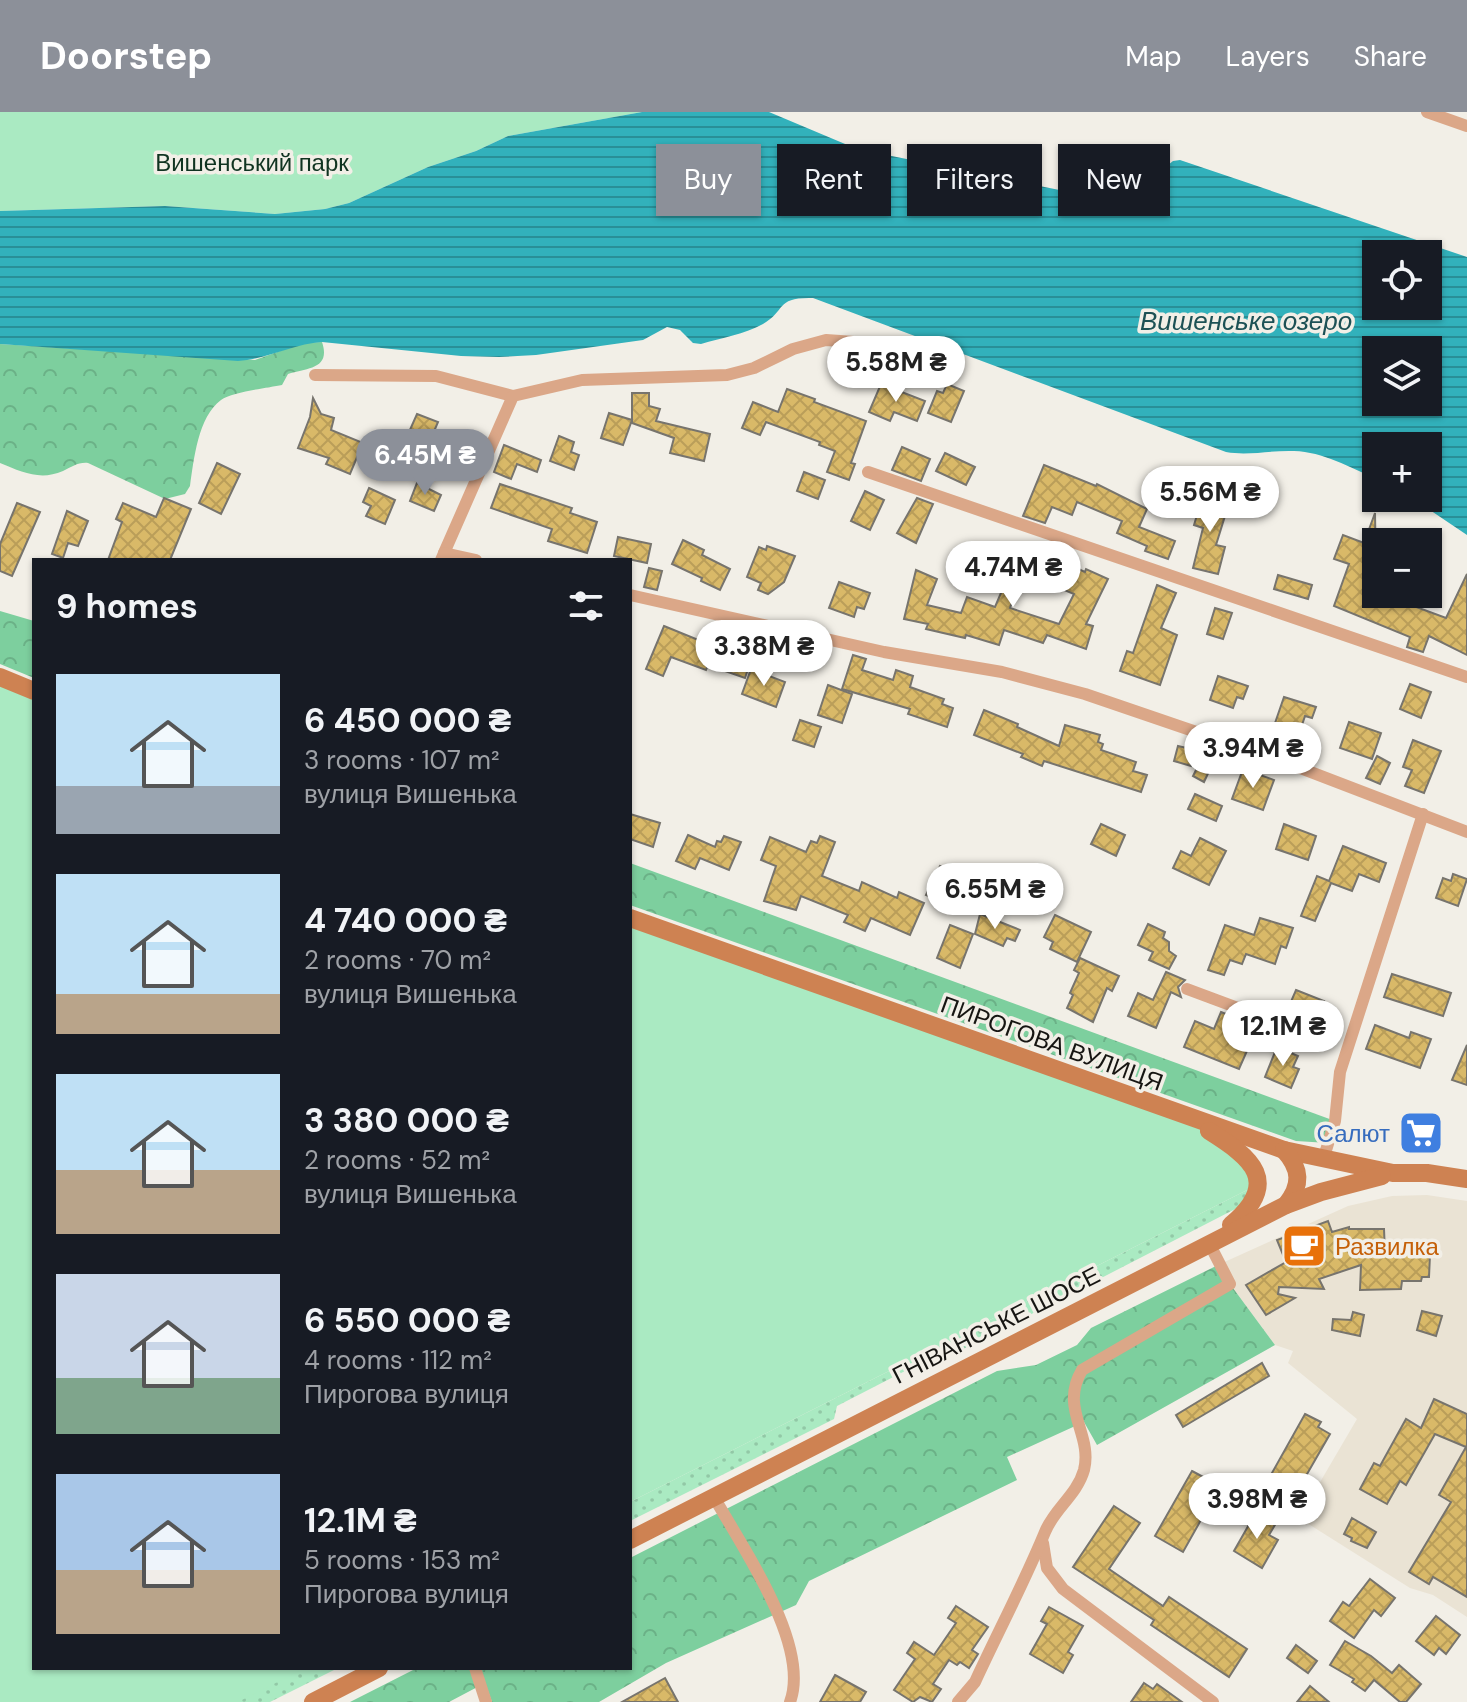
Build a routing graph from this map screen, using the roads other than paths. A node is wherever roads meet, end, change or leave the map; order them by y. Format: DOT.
graph roads {
  1 [pos="1427,112"];
  2 [pos="1467,126"];
  3 [pos="923,356"];
  4 [pos="315,375"];
  5 [pos="513,396"];
  6 [pos="868,472"];
  7 [pos="443,556"];
  8 [pos="632,595"];
  9 [pos="0,677"];
  10 [pos="1467,677"];
  11 [pos="32,690"];
  12 [pos="1423,814"];
  13 [pos="1467,832"];
  14 [pos="632,919"];
  15 [pos="1187,989"];
  16 [pos="1238,1008"];
  17 [pos="1182,1115"];
  18 [pos="1284,1150"];
  19 [pos="1323,1160"];
  20 [pos="1393,1173"];
  21 [pos="1467,1179"];
  22 [pos="1286,1205"];
  23 [pos="1209,1243"];
  24 [pos="714,1497"];
  25 [pos="632,1539"];
  26 [pos="1042,1540"];
  27 [pos="375,1670"];
  28 [pos="476,1670"];
  29 [pos="313,1702"];
  30 [pos="486,1702"];
  31 [pos="790,1702"];
  32 [pos="958,1702"];
  33 [pos="1213,1702"];
  1 -- 2 [label="street"];
  3 -- 5 [label="street"];
  4 -- 5 [label="street"];
  5 -- 7 [label="street"];
  6 -- 10 [label="street"];
  8 -- 12 [label="street"];
  9 -- 11 [label="main road"];
  12 -- 13 [label="street"];
  12 -- 19 [label="street"];
  14 -- 17 [label="main road, ПИРОГОВА ВУЛИЦЯ"];
  15 -- 16 [label="street"];
  17 -- 18 [label="main road, ПИРОГОВА ВУЛИЦЯ"];
  17 -- 23 [label="main road"];
  18 -- 19 [label="main road, ПИРОГОВА ВУЛИЦЯ"];
  18 -- 22 [label="main road"];
  19 -- 20 [label="main road, ПИРОГОВА ВУЛИЦЯ"];
  20 -- 21 [label="main road, ПИРОГОВА ВУЛИЦЯ"];
  20 -- 22 [label="main road, ГНІВАНСЬКЕ ШОСЕ"];
  22 -- 23 [label="main road, ГНІВАНСЬКЕ ШОСЕ"];
  23 -- 24 [label="main road, ГНІВАНСЬКЕ ШОСЕ"];
  23 -- 26 [label="street"];
  24 -- 25 [label="main road, ГНІВАНСЬКЕ ШОСЕ"];
  24 -- 31 [label="street"];
  26 -- 32 [label="street"];
  26 -- 33 [label="street"];
  27 -- 29 [label="main road"];
  28 -- 30 [label="street"];
}
